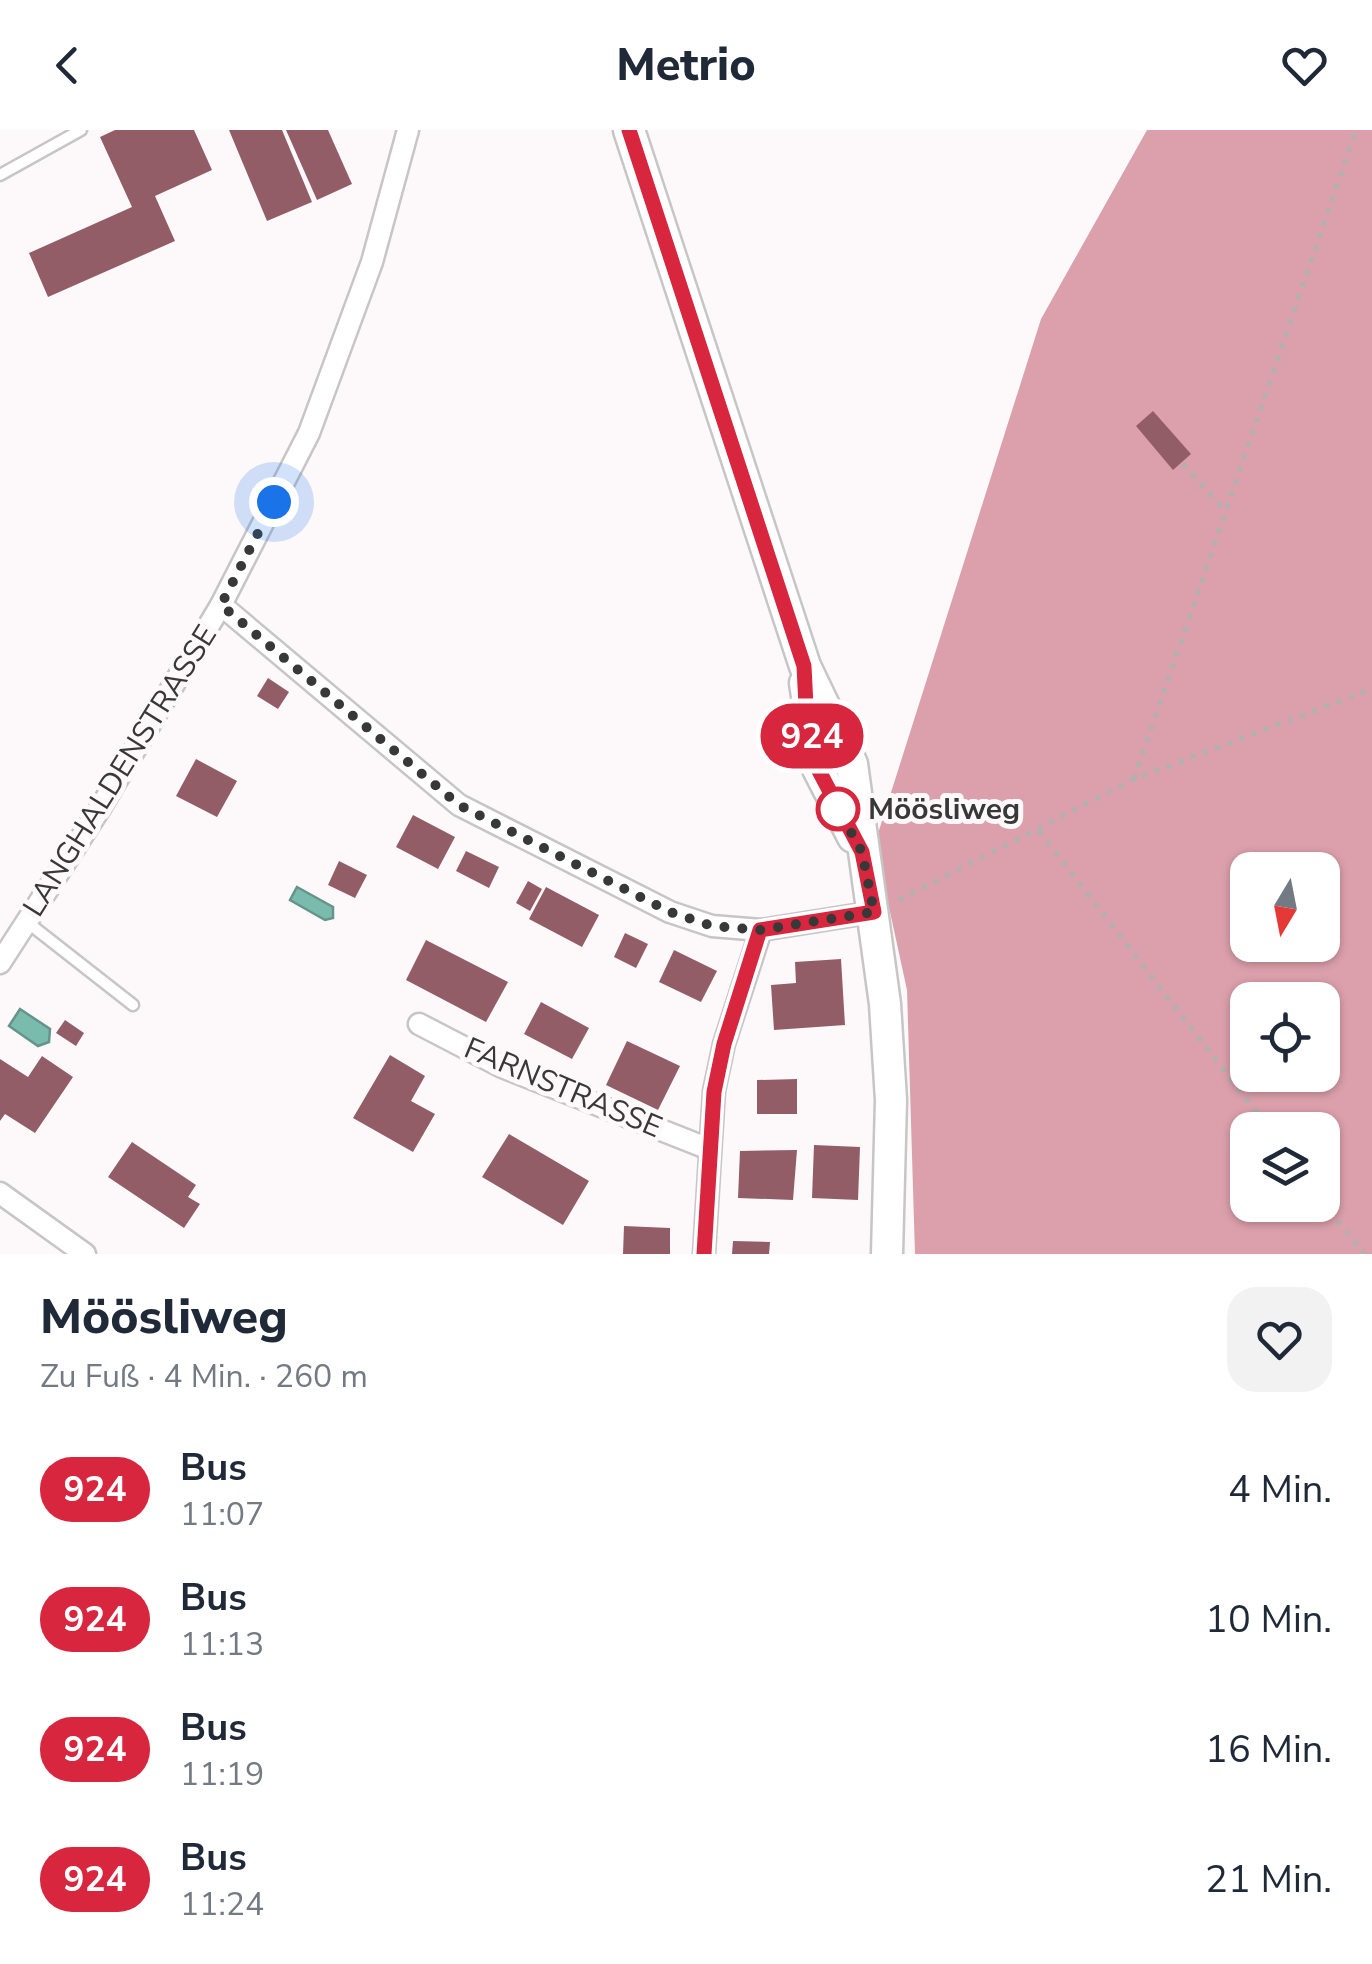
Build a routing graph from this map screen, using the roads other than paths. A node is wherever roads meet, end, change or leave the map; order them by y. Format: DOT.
graph roads {
  1 [pos="81,130"];
  2 [pos="408,130"];
  3 [pos="628,130"];
  4 [pos="0,175"];
  5 [pos="221,605"];
  6 [pos="874,912"];
  7 [pos="27,922"];
  8 [pos="760,930"];
  9 [pos="0,963"];
  10 [pos="133,1005"];
  11 [pos="419,1024"];
  12 [pos="709,1148"];
  13 [pos="0,1193"];
  14 [pos="84,1254"];
  15 [pos="704,1254"];
  16 [pos="886,1254"];
  1 -- 4 [label="lane"];
  2 -- 5 [label="street, LANGHALDENSTRASSE"];
  3 -- 6 [label="street"];
  5 -- 7 [label="street, LANGHALDENSTRASSE"];
  5 -- 8 [label="street"];
  6 -- 8 [label="street"];
  6 -- 16 [label="street"];
  7 -- 9 [label="street, LANGHALDENSTRASSE"];
  7 -- 10 [label="lane"];
  8 -- 12 [label="street"];
  11 -- 12 [label="street, FARNSTRASSE"];
  12 -- 15 [label="street"];
  13 -- 14 [label="street"];
}
